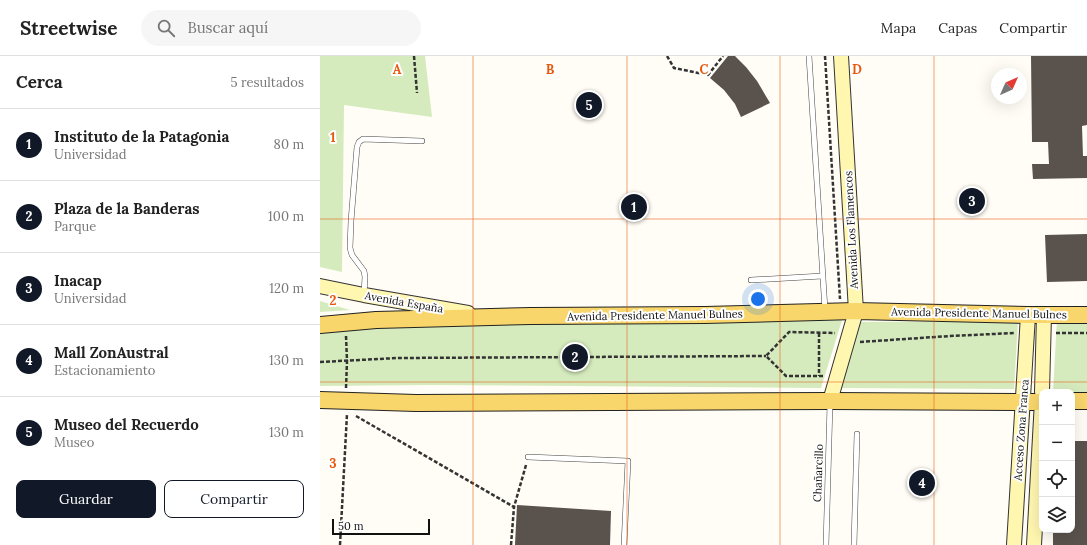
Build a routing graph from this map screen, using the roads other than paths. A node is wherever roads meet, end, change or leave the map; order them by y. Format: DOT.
graph roads {
  1 [pos="809,56"];
  2 [pos="841,56"];
  3 [pos="422,141"];
  4 [pos="822,276"];
  5 [pos="751,280"];
  6 [pos="320,286"];
  7 [pos="364,296"];
  8 [pos="832,311"];
  9 [pos="856,311"];
  10 [pos="1028,315"];
  11 [pos="1044,315"];
  12 [pos="1087,315"];
  13 [pos="488,317"];
  14 [pos="320,325"];
  15 [pos="1042,389"];
  16 [pos="320,400"];
  17 [pos="830,401"];
  18 [pos="1022,401"];
  19 [pos="1039,401"];
  20 [pos="1075,402"];
  21 [pos="1087,402"];
  22 [pos="1041,425"];
  23 [pos="857,434"];
  24 [pos="528,457"];
  25 [pos="624,545"];
  26 [pos="826,545"];
  27 [pos="854,545"];
  28 [pos="1014,545"];
  29 [pos="1034,545"];
  1 -- 4 [label="lane"];
  2 -- 9 [label="street, Avenida Los Flamencos"];
  3 -- 7 [label="lane"];
  4 -- 5 [label="lane"];
  4 -- 8 [label="lane"];
  6 -- 7 [label="street, Avenida España"];
  7 -- 13 [label="street, Avenida España"];
  8 -- 9 [label="main road, Avenida Presidente Manuel Bulnes"];
  8 -- 13 [label="main road, Avenida Presidente Manuel Bulnes"];
  9 -- 10 [label="main road, Avenida Presidente Manuel Bulnes"];
  9 -- 17 [label="street, Avenida Los Flamencos"];
  10 -- 11 [label="main road, Avenida Presidente Manuel Bulnes"];
  10 -- 18 [label="street, Acceso Zona Franca"];
  11 -- 12 [label="main road, Avenida Presidente Manuel Bulnes"];
  11 -- 15 [label="street, Acceso Zona Franca"];
  13 -- 14 [label="main road, Avenida Presidente Manuel Bulnes"];
  16 -- 17 [label="main road"];
  17 -- 18 [label="main road"];
  17 -- 26 [label="lane, Chañarcillo"];
  18 -- 19 [label="main road"];
  18 -- 28 [label="street, Acceso Zona Franca"];
  20 -- 21 [label="main road"];
  22 -- 29 [label="street, Acceso Zona Franca"];
  23 -- 27 [label="lane"];
  24 -- 25 [label="lane"];
}
